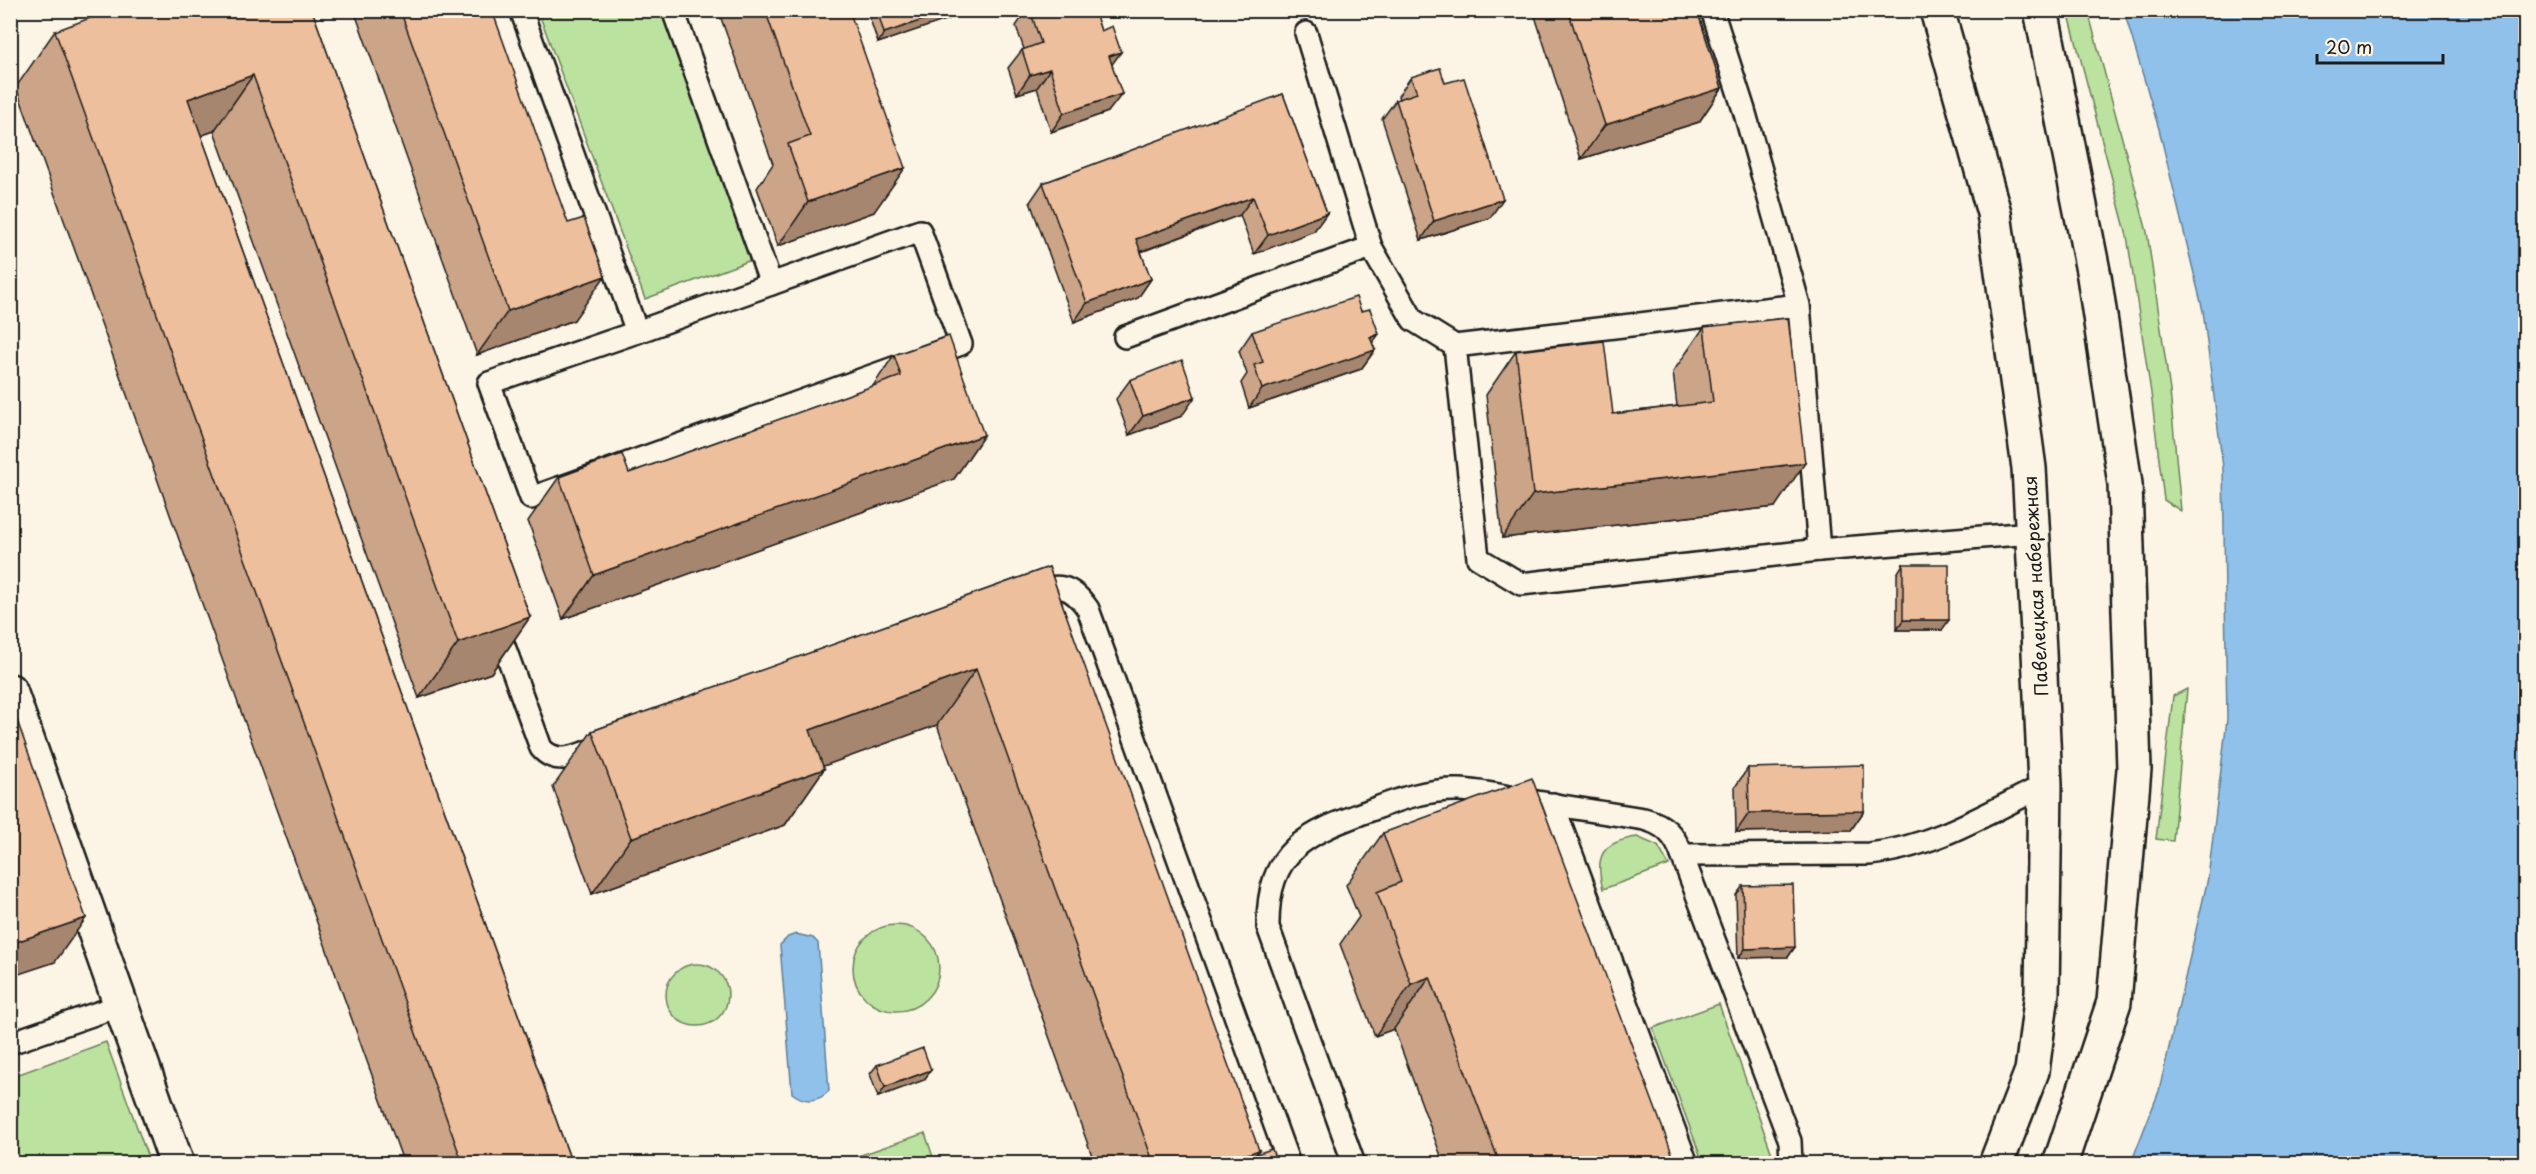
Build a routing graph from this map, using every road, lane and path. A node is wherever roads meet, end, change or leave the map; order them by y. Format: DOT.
graph roads {
  1 [pos="521,10"];
  2 [pos="673,10"];
  3 [pos="1712,10"];
  4 [pos="1937,10"];
  5 [pos="2041,10"];
  6 [pos="1306,33"];
  7 [pos="1371,247"];
  8 [pos="771,284"];
  9 [pos="1799,305"];
  10 [pos="636,332"];
  11 [pos="1125,337"];
  12 [pos="1455,346"];
  13 [pos="2032,532"];
  14 [pos="1819,550"];
  15 [pos="1009,600"];
  16 [pos="489,603"];
  17 [pos="10,691"];
  18 [pos="623,738"];
  19 [pos="2045,785"];
  20 [pos="1553,804"];
  21 [pos="1682,855"];
  22 [pos="121,1005"];
  23 [pos="10,1043"];
  24 [pos="177,1164"];
  25 [pos="1289,1164"];
  26 [pos="1354,1164"];
  27 [pos="1687,1164"];
  28 [pos="1791,1164"];
  29 [pos="1996,1164"];
  30 [pos="2060,1164"];
  1 -- 10 [label="lane"];
  2 -- 8 [label="lane"];
  3 -- 9 [label="lane"];
  4 -- 13 [label="main road, Павелецкая набережная"];
  5 -- 30 [label="main road"];
  6 -- 7 [label="lane"];
  7 -- 11 [label="lane"];
  7 -- 12 [label="lane"];
  8 -- 10 [label="lane"];
  8 -- 10 [label="lane"];
  9 -- 12 [label="lane"];
  9 -- 14 [label="lane"];
  12 -- 14 [label="lane"];
  13 -- 14 [label="lane"];
  13 -- 19 [label="main road, Павелецкая набережная"];
  15 -- 25 [label="lane"];
  16 -- 18 [label="lane"];
  17 -- 22 [label="main road"];
  19 -- 21 [label="lane"];
  19 -- 29 [label="main road, Павелецкая набережная"];
  20 -- 21 [label="lane"];
  20 -- 26 [label="lane"];
  20 -- 27 [label="lane"];
  21 -- 28 [label="lane"];
  22 -- 23 [label="lane"];
  22 -- 24 [label="main road"];
}
